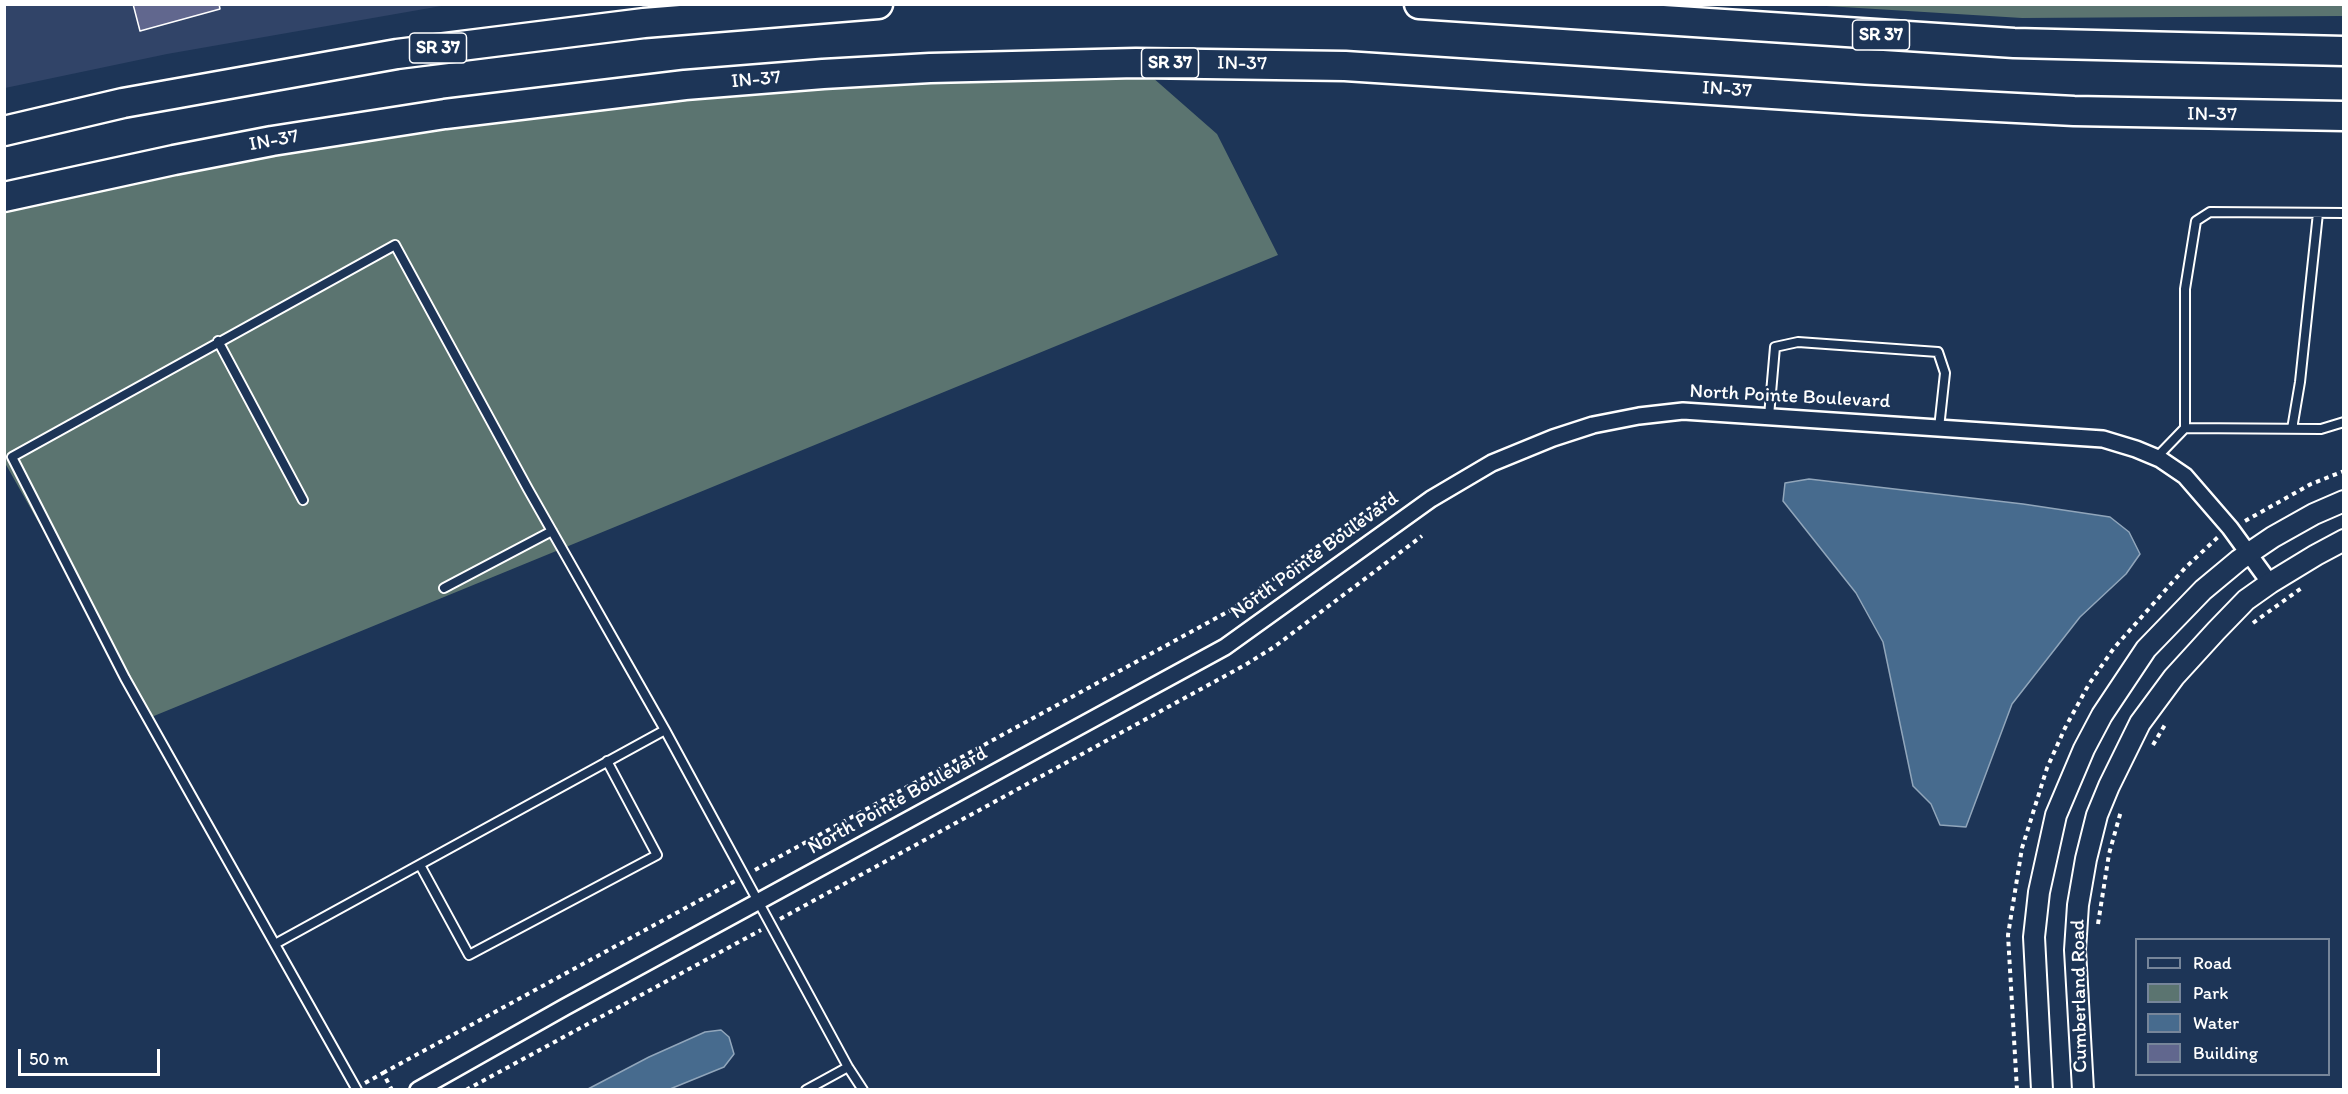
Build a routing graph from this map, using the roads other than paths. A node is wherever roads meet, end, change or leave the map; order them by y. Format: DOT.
graph roads {
  1 [pos="878,4"];
  2 [pos="1419,4"];
  3 [pos="2343,51"];
  4 [pos="2343,116"];
  5 [pos="4,131"];
  6 [pos="4,197"];
  7 [pos="2318,213"];
  8 [pos="2343,213"];
  9 [pos="218,341"];
  10 [pos="1769,416"];
  11 [pos="2343,422"];
  12 [pos="1938,428"];
  13 [pos="2185,428"];
  14 [pos="2292,429"];
  15 [pos="2156,458"];
  16 [pos="303,500"];
  17 [pos="2343,501"];
  18 [pos="552,531"];
  19 [pos="2343,540"];
  20 [pos="2249,553"];
  21 [pos="2270,583"];
  22 [pos="444,588"];
  23 [pos="665,730"];
  24 [pos="607,761"];
  25 [pos="420,865"];
  26 [pos="760,902"];
  27 [pos="275,944"];
  28 [pos="848,1067"];
  29 [pos="357,1089"];
  30 [pos="418,1089"];
  31 [pos="806,1089"];
  32 [pos="863,1089"];
  33 [pos="2042,1089"];
  34 [pos="2083,1089"];
  1 -- 5 [label="highway, SR 37"];
  2 -- 3 [label="highway, SR 37"];
  4 -- 6 [label="highway, IN-37 / SR 37"];
  7 -- 8 [label="lane"];
  7 -- 13 [label="lane"];
  7 -- 14 [label="lane"];
  9 -- 16 [label="lane"];
  9 -- 18 [label="lane"];
  9 -- 27 [label="lane"];
  10 -- 12 [label="street, North Pointe Boulevard"];
  10 -- 12 [label="lane"];
  10 -- 26 [label="street, North Pointe Boulevard"];
  11 -- 14 [label="lane"];
  12 -- 15 [label="street, North Pointe Boulevard"];
  13 -- 14 [label="lane"];
  13 -- 15 [label="lane"];
  15 -- 20 [label="street, North Pointe Boulevard"];
  17 -- 20 [label="street, Cumberland Road"];
  18 -- 22 [label="lane"];
  18 -- 23 [label="lane"];
  19 -- 21 [label="street, Cumberland Road"];
  20 -- 21 [label="street, North Pointe Boulevard"];
  20 -- 33 [label="street, Cumberland Road"];
  21 -- 34 [label="street, Cumberland Road"];
  23 -- 24 [label="lane"];
  23 -- 26 [label="lane"];
  24 -- 25 [label="lane"];
  24 -- 25 [label="lane"];
  25 -- 27 [label="lane"];
  26 -- 28 [label="lane"];
  26 -- 30 [label="street, North Pointe Boulevard"];
  27 -- 29 [label="lane"];
  28 -- 31 [label="lane"];
  28 -- 32 [label="lane"];
}
